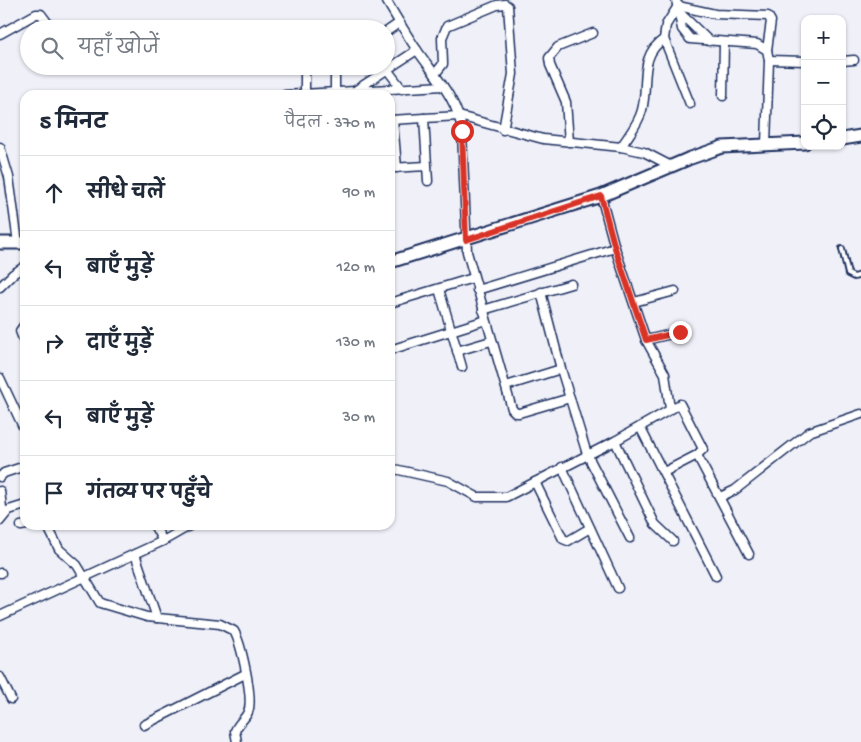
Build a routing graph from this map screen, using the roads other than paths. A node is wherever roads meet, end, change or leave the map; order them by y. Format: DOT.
graph roads {
  1 [pos="386,0"];
  2 [pos="496,3"];
  3 [pos="678,7"];
  4 [pos="25,20"];
  5 [pos="46,20"];
  6 [pos="20,23"];
  7 [pos="399,23"];
  8 [pos="395,26"];
  9 [pos="593,33"];
  10 [pos="0,34"];
  11 [pos="664,39"];
  12 [pos="709,41"];
  13 [pos="724,42"];
  14 [pos="417,50"];
  15 [pos="767,50"];
  16 [pos="769,60"];
  17 [pos="846,60"];
  18 [pos="854,60"];
  19 [pos="801,61"];
  20 [pos="395,63"];
  21 [pos="435,74"];
  22 [pos="305,75"];
  23 [pos="335,75"];
  24 [pos="377,75"];
  25 [pos="391,75"];
  26 [pos="443,86"];
  27 [pos="402,89"];
  28 [pos="305,90"];
  29 [pos="335,90"];
  30 [pos="356,90"];
  31 [pos="378,90"];
  32 [pos="723,96"];
  33 [pos="690,104"];
  34 [pos="459,116"];
  35 [pos="424,118"];
  36 [pos="395,120"];
  37 [pos="503,130"];
  38 [pos="861,136"];
  39 [pos="846,138"];
  40 [pos="569,142"];
  41 [pos="801,143"];
  42 [pos="766,144"];
  43 [pos="621,147"];
  44 [pos="0,148"];
  45 [pos="427,166"];
  46 [pos="671,166"];
  47 [pos="395,168"];
  48 [pos="428,181"];
  49 [pos="601,196"];
  50 [pos="20,233"];
  51 [pos="466,240"];
  52 [pos="0,243"];
  53 [pos="20,243"];
  54 [pos="615,248"];
  55 [pos="842,249"];
  56 [pos="395,261"];
  57 [pos="20,269"];
  58 [pos="861,275"];
  59 [pos="473,278"];
  60 [pos="571,284"];
  61 [pos="0,287"];
  62 [pos="439,288"];
  63 [pos="477,290"];
  64 [pos="675,291"];
  65 [pos="541,292"];
  66 [pos="395,301"];
  67 [pos="634,302"];
  68 [pos="483,310"];
  69 [pos="486,320"];
  70 [pos="451,332"];
  71 [pos="680,332"];
  72 [pos="646,340"];
  73 [pos="492,341"];
  74 [pos="395,349"];
  75 [pos="457,351"];
  76 [pos="462,367"];
  77 [pos="561,370"];
  78 [pos="0,378"];
  79 [pos="506,386"];
  80 [pos="570,398"];
  81 [pos="670,409"];
  82 [pos="861,414"];
  83 [pos="20,420"];
  84 [pos="640,427"];
  85 [pos="615,441"];
  86 [pos="587,454"];
  87 [pos="697,455"];
  88 [pos="20,468"];
  89 [pos="562,468"];
  90 [pos="395,469"];
  91 [pos="664,472"];
  92 [pos="0,477"];
  93 [pos="535,482"];
  94 [pos="0,491"];
  95 [pos="720,497"];
  96 [pos="20,507"];
  97 [pos="1,518"];
  98 [pos="590,528"];
  99 [pos="50,530"];
  100 [pos="157,530"];
  101 [pos="182,530"];
  102 [pos="630,538"];
  103 [pos="163,541"];
  104 [pos="672,541"];
  105 [pos="135,554"];
  106 [pos="749,554"];
  107 [pos="716,576"];
  108 [pos="85,578"];
  109 [pos="618,588"];
  110 [pos="0,616"];
  111 [pos="157,618"];
  112 [pos="246,674"];
  113 [pos="0,677"];
  114 [pos="11,699"];
  115 [pos="144,725"];
  116 [pos="237,742"];
  1 -- 7 [label="street"];
  2 -- 21 [label="street"];
  2 -- 37 [label="street"];
  3 -- 11 [label="street"];
  3 -- 12 [label="street"];
  3 -- 12 [label="street"];
  3 -- 15 [label="street"];
  4 -- 5 [label="street"];
  6 -- 10 [label="street"];
  7 -- 8 [label="street"];
  7 -- 14 [label="street"];
  9 -- 40 [label="street"];
  11 -- 33 [label="street"];
  11 -- 43 [label="street"];
  12 -- 13 [label="street"];
  13 -- 15 [label="street"];
  13 -- 32 [label="street"];
  14 -- 20 [label="street"];
  14 -- 21 [label="street"];
  15 -- 16 [label="street"];
  16 -- 19 [label="street"];
  16 -- 42 [label="street"];
  17 -- 18 [label="street"];
  21 -- 26 [label="street"];
  22 -- 28 [label="street"];
  23 -- 29 [label="street"];
  24 -- 30 [label="street"];
  25 -- 27 [label="street"];
  26 -- 27 [label="street"];
  26 -- 34 [label="street"];
  27 -- 31 [label="street"];
  34 -- 35 [label="street"];
  34 -- 37 [label="street"];
  34 -- 51 [label="street"];
  35 -- 36 [label="street"];
  35 -- 45 [label="street"];
  37 -- 40 [label="street"];
  38 -- 39 [label="street"];
  40 -- 43 [label="street"];
  41 -- 42 [label="street"];
  42 -- 46 [label="street"];
  43 -- 46 [label="street"];
  44 -- 50 [label="street"];
  45 -- 47 [label="street"];
  45 -- 48 [label="street"];
  46 -- 49 [label="street"];
  49 -- 51 [label="street"];
  49 -- 54 [label="street"];
  51 -- 56 [label="street"];
  51 -- 59 [label="street"];
  52 -- 53 [label="street"];
  54 -- 63 [label="street"];
  54 -- 67 [label="street"];
  55 -- 58 [label="lane"];
  57 -- 61 [label="street"];
  59 -- 62 [label="street"];
  59 -- 63 [label="street"];
  60 -- 65 [label="street"];
  62 -- 66 [label="street"];
  62 -- 70 [label="street"];
  63 -- 68 [label="street"];
  64 -- 67 [label="street"];
  65 -- 68 [label="street"];
  65 -- 77 [label="street"];
  67 -- 72 [label="street"];
  68 -- 69 [label="street"];
  69 -- 70 [label="street"];
  69 -- 73 [label="street"];
  70 -- 74 [label="street"];
  70 -- 75 [label="street"];
  71 -- 72 [label="street"];
  72 -- 81 [label="street"];
  73 -- 75 [label="street"];
  73 -- 79 [label="street"];
  75 -- 76 [label="street"];
  77 -- 79 [label="street"];
  77 -- 80 [label="street"];
  78 -- 83 [label="street"];
  79 -- 80 [label="street"];
  80 -- 86 [label="street"];
  81 -- 84 [label="street"];
  81 -- 87 [label="street"];
  82 -- 95 [label="street"];
  84 -- 85 [label="street"];
  84 -- 91 [label="street"];
  85 -- 86 [label="street"];
  85 -- 104 [label="street"];
  86 -- 89 [label="street"];
  86 -- 102 [label="street"];
  87 -- 91 [label="street"];
  87 -- 95 [label="street"];
  88 -- 92 [label="street"];
  89 -- 93 [label="street"];
  89 -- 98 [label="street"];
  90 -- 93 [label="street"];
  91 -- 107 [label="street"];
  93 -- 98 [label="street"];
  94 -- 97 [label="street"];
  95 -- 106 [label="street"];
  96 -- 97 [label="street"];
  98 -- 109 [label="street"];
  99 -- 108 [label="street"];
  100 -- 103 [label="street"];
  101 -- 103 [label="street"];
  103 -- 105 [label="street"];
  105 -- 108 [label="street"];
  105 -- 111 [label="street"];
  108 -- 110 [label="street"];
  108 -- 111 [label="street"];
  111 -- 112 [label="street"];
  112 -- 115 [label="street"];
  112 -- 116 [label="street"];
  113 -- 114 [label="street"];
}
